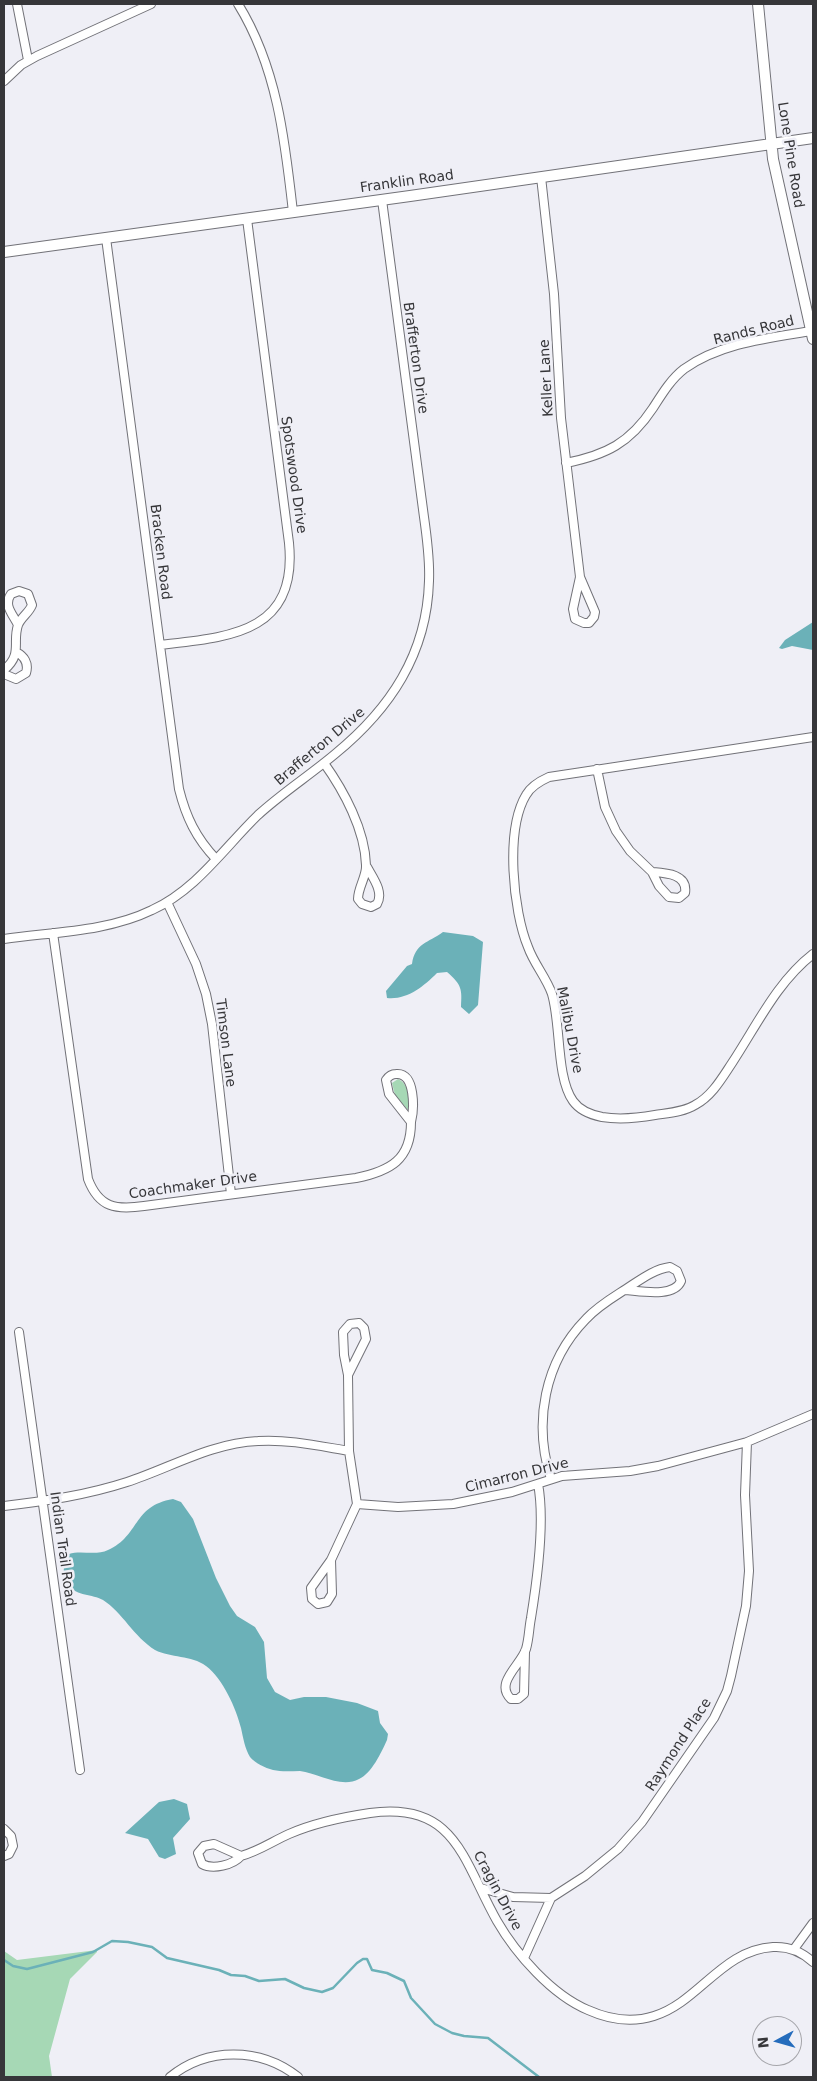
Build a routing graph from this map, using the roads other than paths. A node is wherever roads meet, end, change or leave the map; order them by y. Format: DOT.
graph roads {
  1 [pos="17,4"];
  2 [pos="151,4"];
  3 [pos="238,4"];
  4 [pos="758,4"];
  5 [pos="28,60"];
  6 [pos="4,81"];
  7 [pos="813,138"];
  8 [pos="771,144"];
  9 [pos="541,177"];
  10 [pos="382,200"];
  11 [pos="293,212"];
  12 [pos="246,219"];
  13 [pos="106,238"];
  14 [pos="4,252"];
  15 [pos="812,335"];
  16 [pos="566,463"];
  17 [pos="580,577"];
  18 [pos="18,625"];
  19 [pos="160,646"];
  20 [pos="16,652"];
  21 [pos="4,670"];
  22 [pos="4,674"];
  23 [pos="813,737"];
  24 [pos="324,763"];
  25 [pos="597,769"];
  26 [pos="216,859"];
  27 [pos="367,867"];
  28 [pos="652,872"];
  29 [pos="166,902"];
  30 [pos="53,933"];
  31 [pos="4,939"];
  32 [pos="813,954"];
  33 [pos="411,1122"];
  34 [pos="231,1194"];
  35 [pos="625,1290"];
  36 [pos="19,1332"];
  37 [pos="348,1375"];
  38 [pos="813,1414"];
  39 [pos="747,1442"];
  40 [pos="349,1451"];
  41 [pos="551,1479"];
  42 [pos="538,1484"];
  43 [pos="43,1501"];
  44 [pos="357,1504"];
  45 [pos="4,1506"];
  46 [pos="331,1560"];
  47 [pos="526,1651"];
  48 [pos="80,1770"];
  49 [pos="4,1829"];
  50 [pos="4,1856"];
  51 [pos="242,1856"];
  52 [pos="481,1888"];
  53 [pos="551,1898"];
  54 [pos="813,1922"];
  55 [pos="794,1949"];
  56 [pos="524,1958"];
  57 [pos="813,1961"];
  58 [pos="170,2077"];
  59 [pos="298,2077"];
  1 -- 5 [label="street"];
  2 -- 5 [label="street"];
  3 -- 11 [label="street"];
  4 -- 8 [label="street, Lone Pine Road"];
  5 -- 6 [label="street"];
  7 -- 8 [label="street, Franklin Road"];
  8 -- 9 [label="street, Franklin Road"];
  8 -- 15 [label="street, Lone Pine Road"];
  9 -- 10 [label="street, Franklin Road"];
  9 -- 16 [label="street, Keller Lane"];
  10 -- 11 [label="street, Franklin Road"];
  10 -- 24 [label="street, Brafferton Drive"];
  11 -- 12 [label="street, Franklin Road"];
  12 -- 13 [label="street, Franklin Road"];
  12 -- 19 [label="street, Spotswood Drive"];
  13 -- 14 [label="street, Franklin Road"];
  13 -- 19 [label="street, Bracken Road"];
  15 -- 16 [label="street, Rands Road"];
  16 -- 17 [label="street, Keller Lane"];
  17 -- 17 [label="street, Keller Lane"];
  18 -- 20 [label="street"];
  19 -- 26 [label="street, Bracken Road"];
  20 -- 21 [label="street"];
  20 -- 22 [label="street"];
  23 -- 25 [label="street, Malibu Drive"];
  24 -- 26 [label="street, Brafferton Drive"];
  24 -- 27 [label="street"];
  25 -- 28 [label="street"];
  25 -- 32 [label="street, Malibu Drive"];
  26 -- 29 [label="street, Brafferton Drive"];
  27 -- 27 [label="street"];
  28 -- 28 [label="street"];
  29 -- 30 [label="street, Brafferton Drive"];
  29 -- 34 [label="street, Timson Lane"];
  30 -- 31 [label="street, Brafferton Drive"];
  30 -- 34 [label="street, Coachmaker Drive"];
  33 -- 33 [label="street, Coachmaker Drive"];
  33 -- 34 [label="street, Coachmaker Drive"];
  35 -- 35 [label="street"];
  35 -- 41 [label="street"];
  36 -- 43 [label="street, Indian Trail Road"];
  37 -- 37 [label="street"];
  37 -- 40 [label="street"];
  38 -- 39 [label="street, Cimarron Drive"];
  39 -- 41 [label="street, Cimarron Drive"];
  39 -- 53 [label="street, Raymond Place"];
  40 -- 43 [label="street"];
  40 -- 44 [label="street"];
  41 -- 42 [label="street, Cimarron Drive"];
  42 -- 44 [label="street, Cimarron Drive"];
  42 -- 47 [label="street"];
  43 -- 45 [label="street"];
  43 -- 48 [label="street, Indian Trail Road"];
  44 -- 46 [label="street"];
  46 -- 46 [label="street"];
  47 -- 47 [label="street"];
  49 -- 50 [label="street"];
  51 -- 51 [label="street, Cragin Drive"];
  51 -- 52 [label="street, Cragin Drive"];
  52 -- 53 [label="street"];
  52 -- 56 [label="street, Cragin Drive"];
  53 -- 56 [label="street"];
  54 -- 55 [label="street"];
  55 -- 56 [label="street, Cragin Drive"];
  55 -- 57 [label="street"];
  58 -- 59 [label="street"];
}
